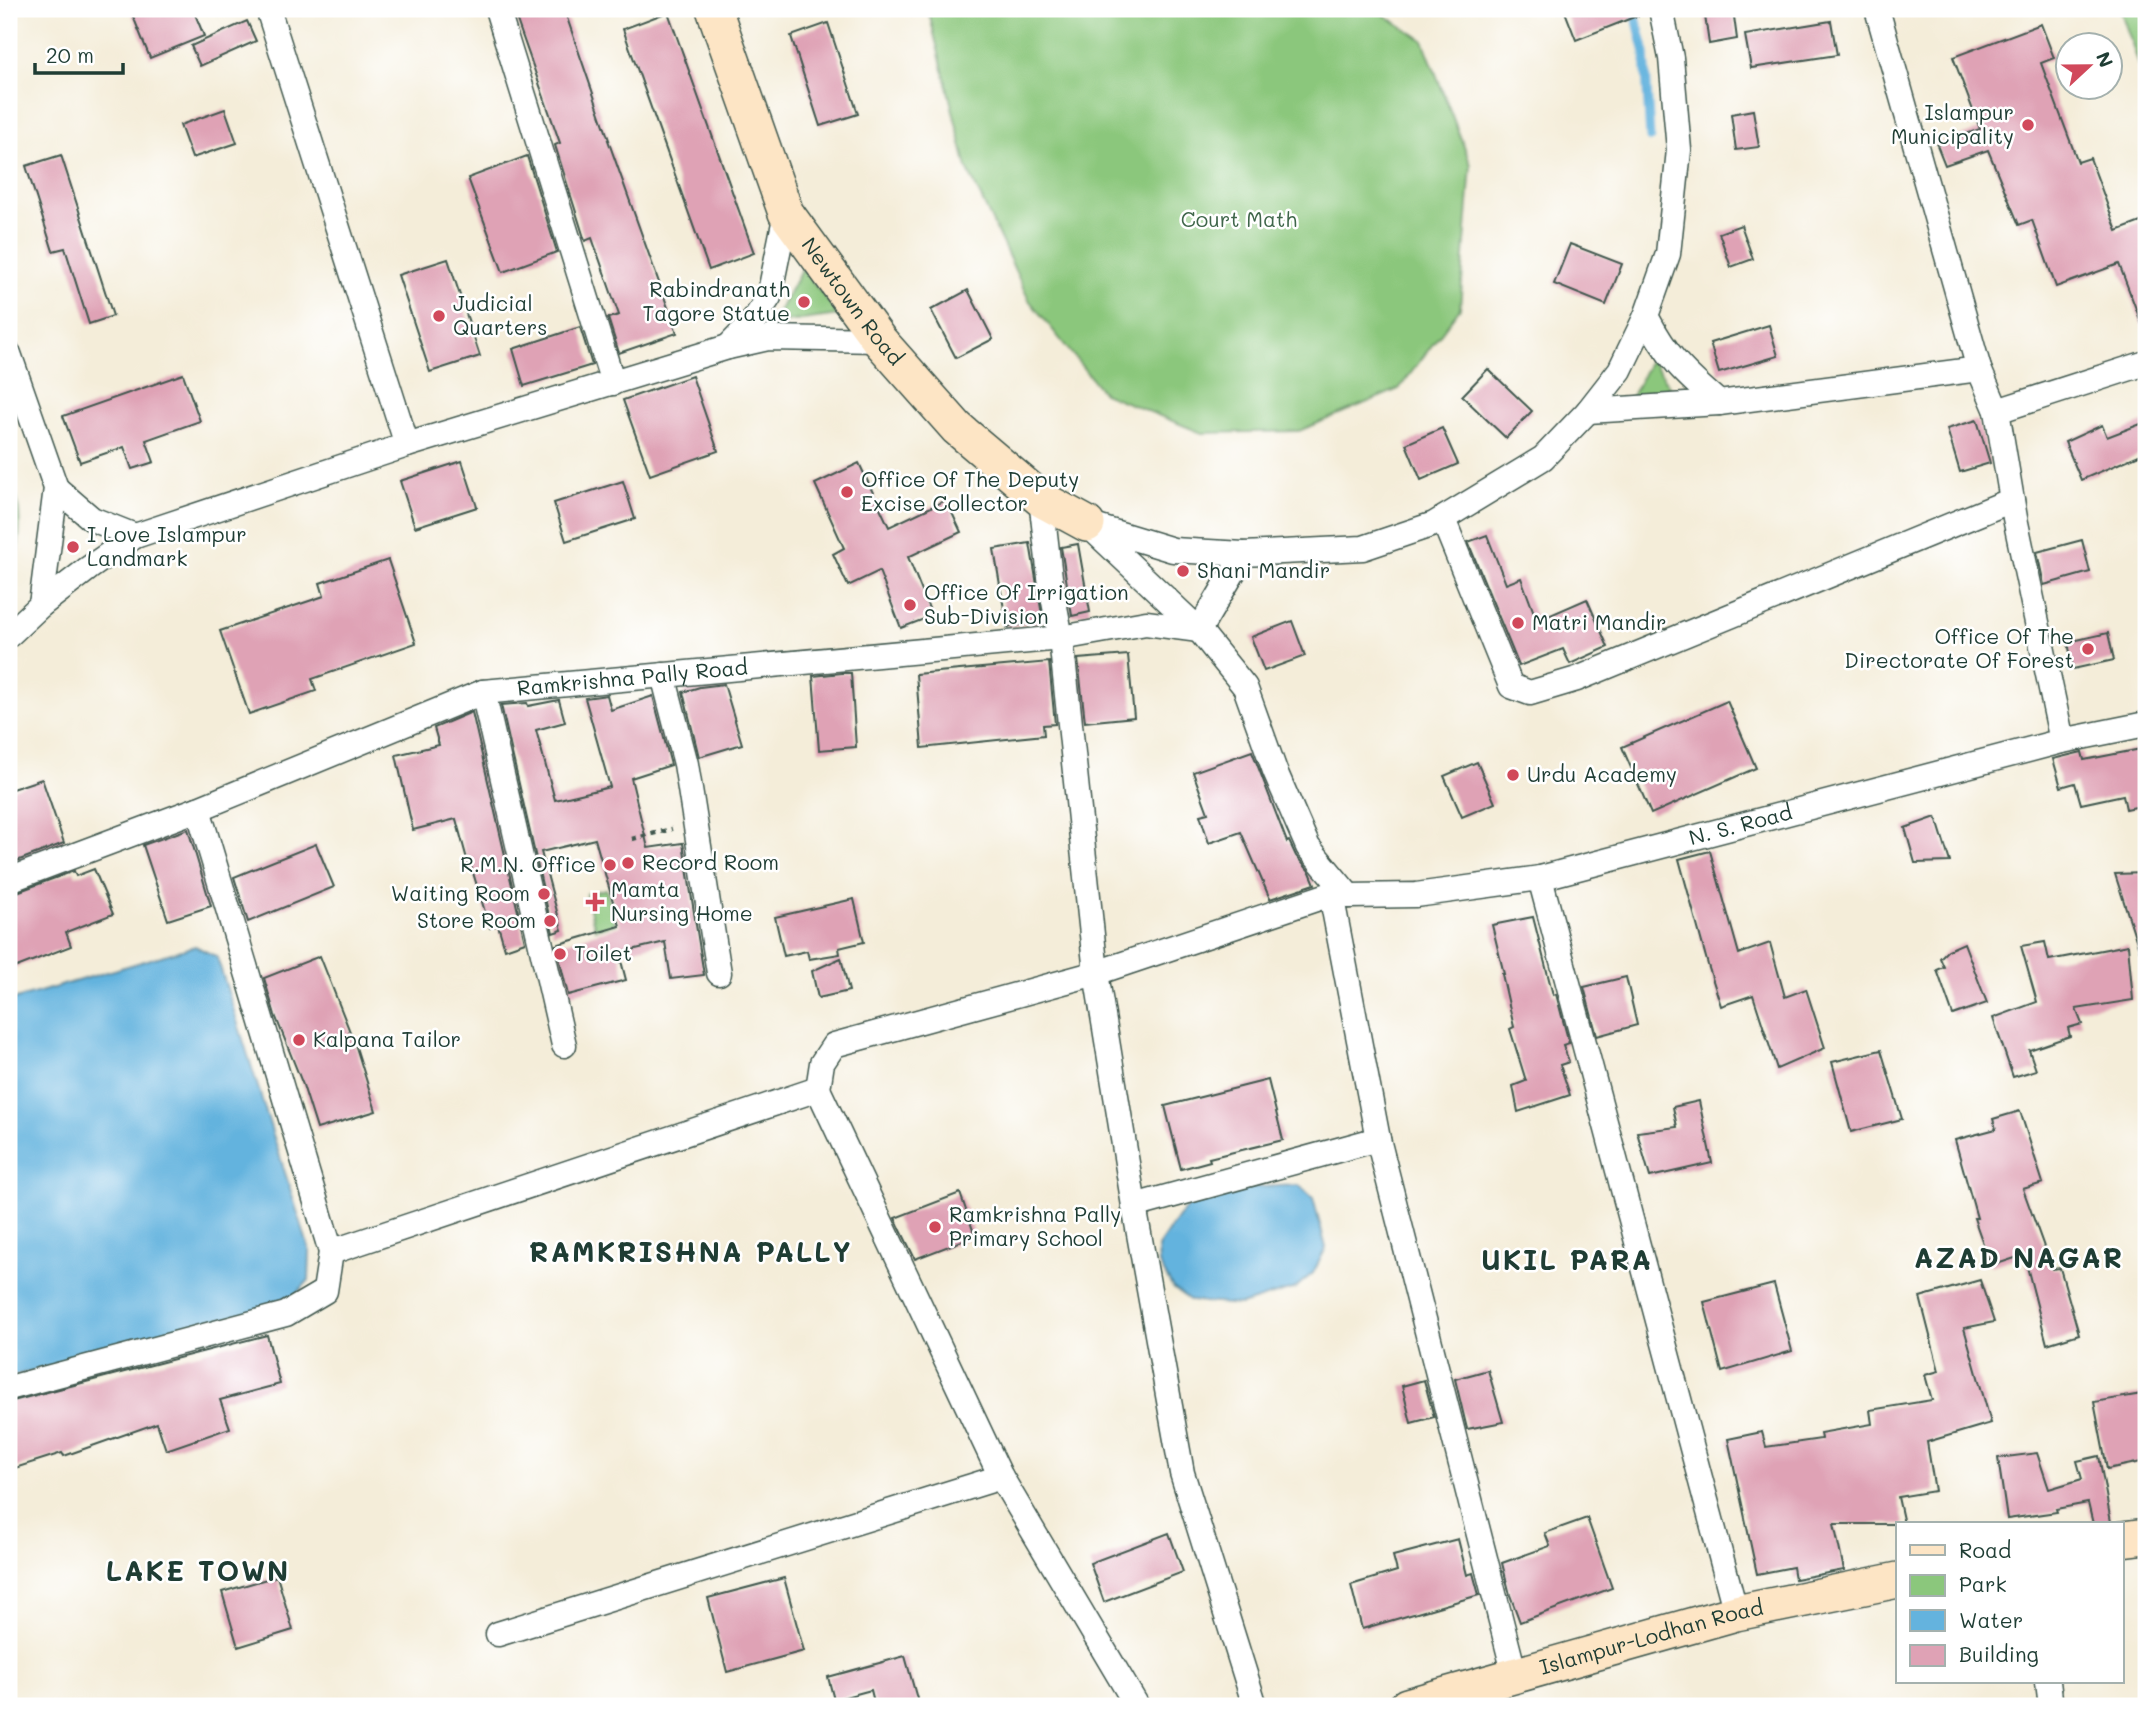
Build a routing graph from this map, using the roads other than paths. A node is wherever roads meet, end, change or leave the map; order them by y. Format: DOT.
graph roads {
  1 [pos="268,9"];
  2 [pos="496,9"];
  3 [pos="714,9"];
  4 [pos="1661,9"];
  5 [pos="1877,9"];
  6 [pos="786,213"];
  7 [pos="1646,316"];
  8 [pos="879,340"];
  9 [pos="728,347"];
  10 [pos="9,354"];
  11 [pos="2146,363"];
  12 [pos="1979,369"];
  13 [pos="613,383"];
  14 [pos="1719,403"];
  15 [pos="1588,411"];
  16 [pos="1997,411"];
  17 [pos="407,445"];
  18 [pos="56,488"];
  19 [pos="1041,499"];
  20 [pos="2012,500"];
  21 [pos="1443,519"];
  22 [pos="1087,524"];
  23 [pos="135,536"];
  24 [pos="1244,554"];
  25 [pos="41,605"];
  26 [pos="1199,630"];
  27 [pos="9,635"];
  28 [pos="1061,638"];
  29 [pos="663,675"];
  30 [pos="483,692"];
  31 [pos="2146,724"];
  32 [pos="2062,741"];
  33 [pos="198,808"];
  34 [pos="1540,878"];
  35 [pos="9,880"];
  36 [pos="1340,895"];
  37 [pos="719,973"];
  38 [pos="1096,973"];
  39 [pos="564,1045"];
  40 [pos="818,1089"];
  41 [pos="1378,1139"];
  42 [pos="1134,1206"];
  43 [pos="331,1252"];
  44 [pos="9,1388"];
  45 [pos="1002,1477"];
  46 [pos="2146,1536"];
  47 [pos="2124,1539"];
  48 [pos="1896,1580"];
  49 [pos="1736,1613"];
  50 [pos="498,1634"];
  51 [pos="1515,1676"];
  52 [pos="2048,1684"];
  53 [pos="1137,1706"];
  54 [pos="1255,1706"];
  55 [pos="1407,1706"];
  56 [pos="2051,1706"];
  1 -- 17 [label="street"];
  2 -- 13 [label="street"];
  3 -- 6 [label="street, Newtown Road"];
  4 -- 7 [label="street"];
  5 -- 12 [label="street"];
  6 -- 8 [label="street, Newtown Road"];
  6 -- 9 [label="street"];
  7 -- 14 [label="street"];
  7 -- 15 [label="street"];
  8 -- 9 [label="street"];
  8 -- 19 [label="street, Newtown Road"];
  9 -- 13 [label="street"];
  10 -- 18 [label="street"];
  11 -- 16 [label="street"];
  12 -- 14 [label="street"];
  12 -- 16 [label="street"];
  13 -- 17 [label="street"];
  14 -- 15 [label="street"];
  15 -- 21 [label="street"];
  16 -- 20 [label="street"];
  17 -- 23 [label="street"];
  18 -- 23 [label="street"];
  18 -- 25 [label="street"];
  19 -- 22 [label="street, Newtown Road"];
  19 -- 28 [label="street"];
  20 -- 21 [label="street"];
  20 -- 32 [label="street"];
  21 -- 24 [label="street"];
  22 -- 24 [label="street"];
  22 -- 26 [label="street"];
  23 -- 25 [label="street"];
  24 -- 26 [label="street"];
  25 -- 27 [label="street"];
  26 -- 28 [label="street, Ramkrishna Pally Road"];
  26 -- 36 [label="street"];
  28 -- 29 [label="street, Ramkrishna Pally Road"];
  28 -- 38 [label="street"];
  29 -- 30 [label="street, Ramkrishna Pally Road"];
  29 -- 37 [label="street"];
  30 -- 33 [label="street, Ramkrishna Pally Road"];
  30 -- 39 [label="street"];
  31 -- 32 [label="street, N. S. Road"];
  32 -- 34 [label="street, N. S. Road"];
  33 -- 35 [label="street, Ramkrishna Pally Road"];
  33 -- 43 [label="street"];
  34 -- 36 [label="street, N. S. Road"];
  34 -- 49 [label="street"];
  36 -- 38 [label="street, N. S. Road"];
  36 -- 41 [label="street"];
  38 -- 40 [label="street, N. S. Road"];
  38 -- 42 [label="street"];
  40 -- 43 [label="street"];
  40 -- 45 [label="street"];
  41 -- 42 [label="street"];
  41 -- 51 [label="street"];
  42 -- 54 [label="street"];
  43 -- 44 [label="street"];
  45 -- 50 [label="street"];
  45 -- 53 [label="street"];
  46 -- 47 [label="street"];
  48 -- 49 [label="street, Islampur-Lodhan Road"];
  49 -- 51 [label="street, Islampur-Lodhan Road"];
  51 -- 55 [label="street, Islampur-Lodhan Road"];
  52 -- 56 [label="street"];
}
